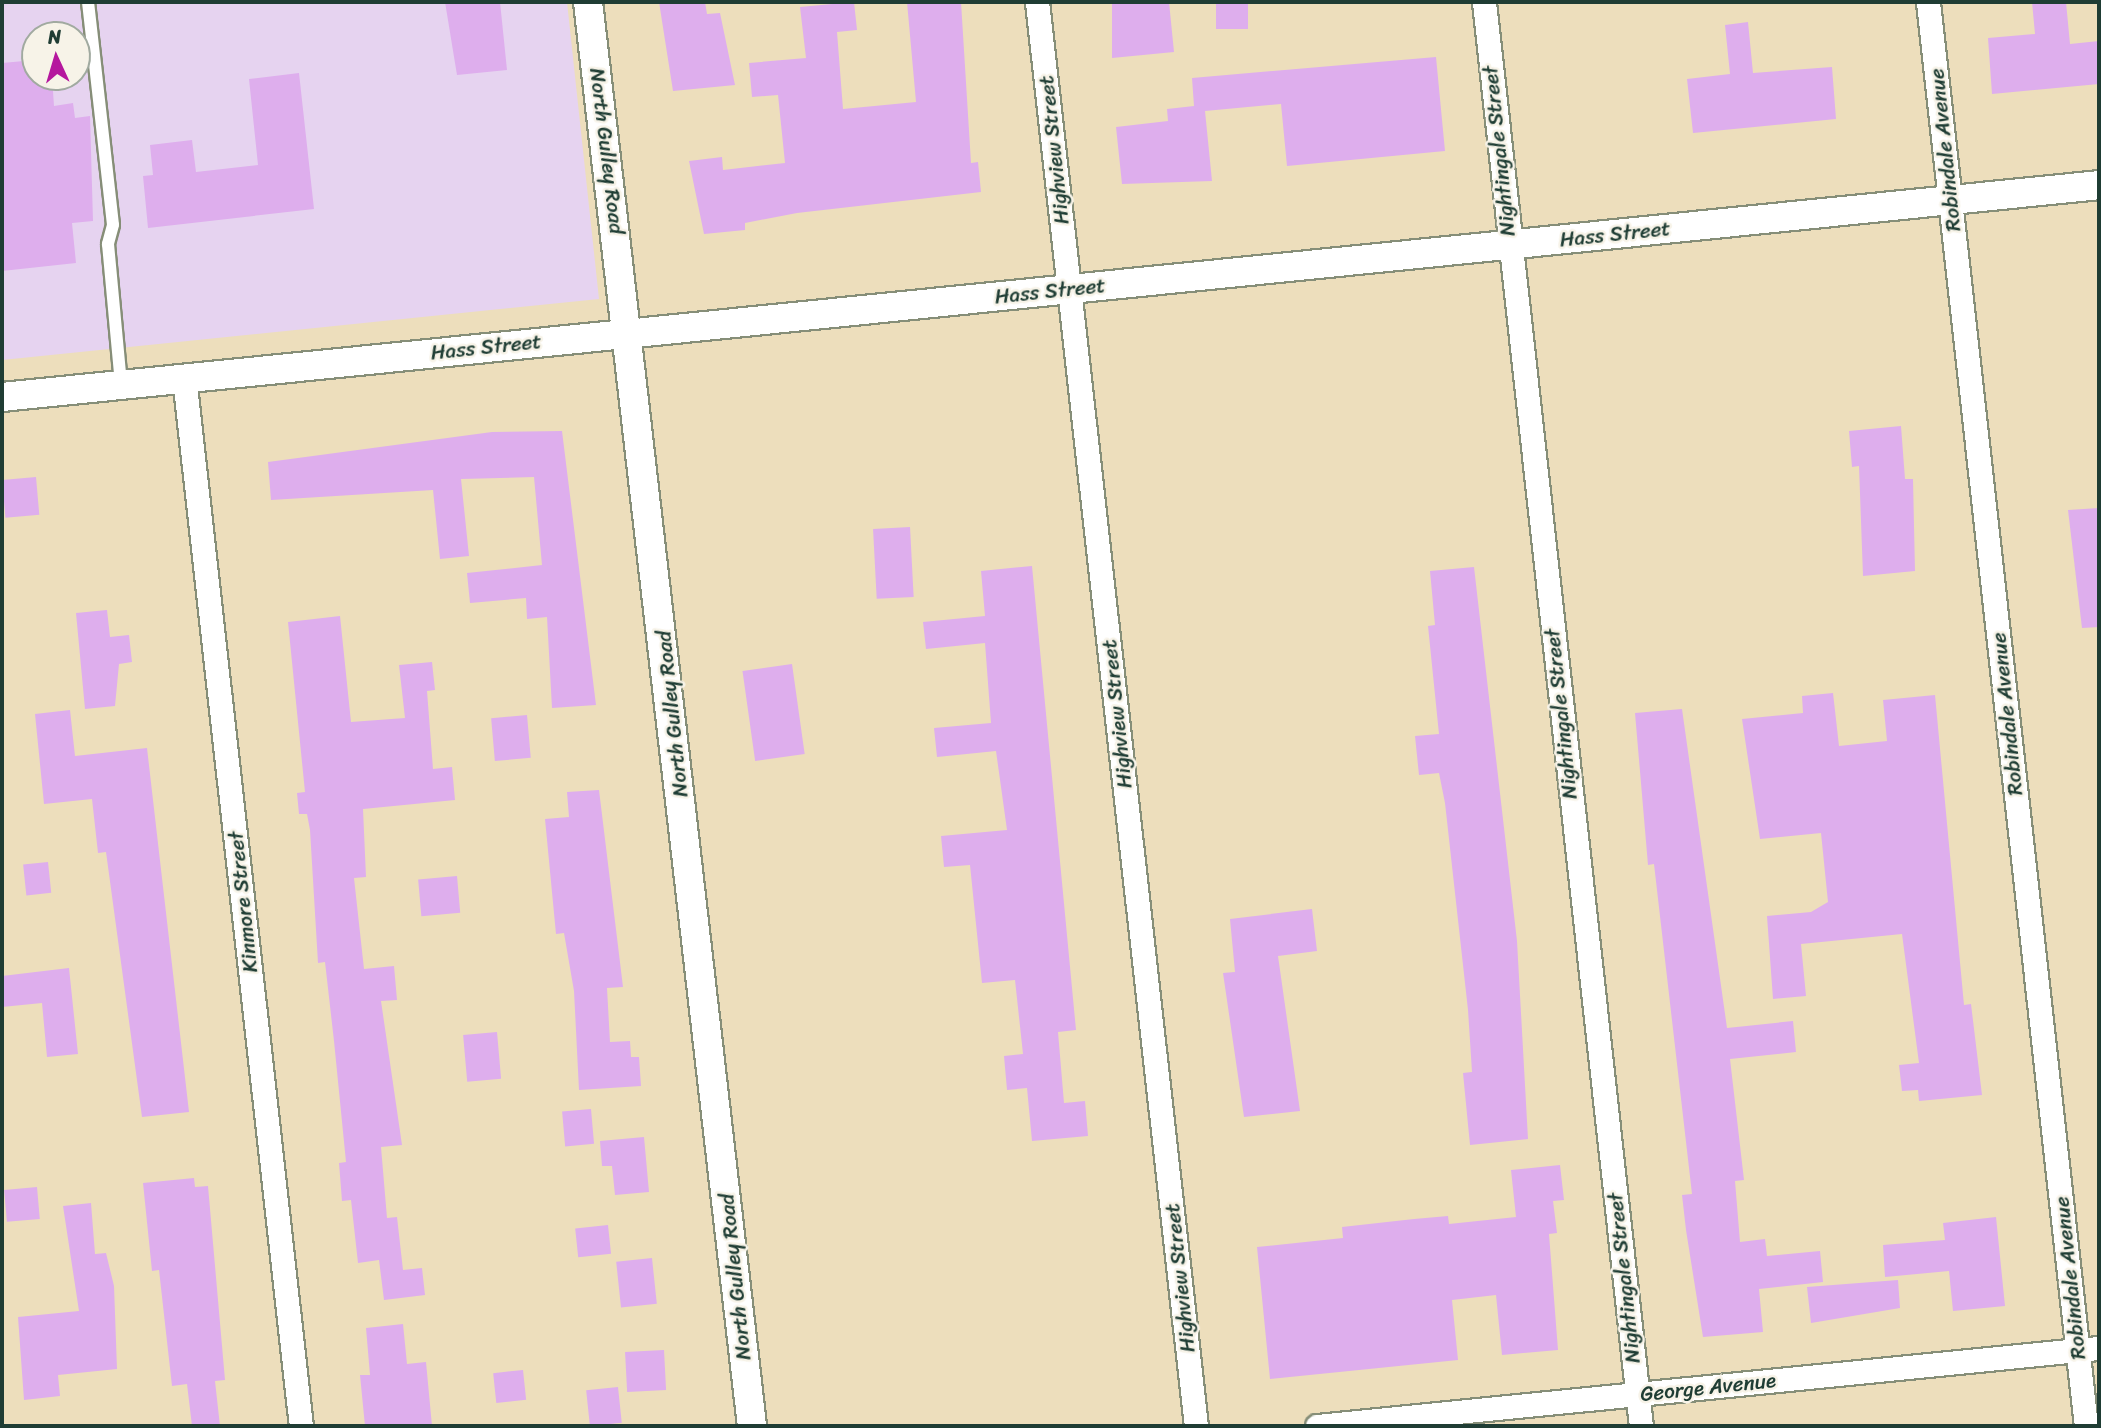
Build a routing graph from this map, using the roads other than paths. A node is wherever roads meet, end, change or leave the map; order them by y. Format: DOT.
graph roads {
  1 [pos="88,2"];
  2 [pos="588,2"];
  3 [pos="1037,2"];
  4 [pos="1484,2"];
  5 [pos="1928,2"];
  6 [pos="2099,184"];
  7 [pos="1950,200"];
  8 [pos="1509,245"];
  9 [pos="1069,289"];
  10 [pos="629,332"];
  11 [pos="184,377"];
  12 [pos="121,386"];
  13 [pos="2,397"];
  14 [pos="2088,1349"];
  15 [pos="1637,1394"];
  16 [pos="301,1426"];
  17 [pos="752,1426"];
  18 [pos="1196,1426"];
  19 [pos="1317,1426"];
  20 [pos="1641,1426"];
  21 [pos="2086,1426"];
  1 -- 12 [label="lane"];
  2 -- 10 [label="street, North Gulley Road"];
  3 -- 9 [label="street, Highview Street"];
  4 -- 8 [label="street, Nightingale Street"];
  5 -- 7 [label="street, Robindale Avenue"];
  6 -- 7 [label="street, Hass Street"];
  7 -- 8 [label="street, Hass Street"];
  7 -- 14 [label="street, Robindale Avenue"];
  8 -- 9 [label="street, Hass Street"];
  8 -- 15 [label="street, Nightingale Street"];
  9 -- 10 [label="street, Hass Street"];
  9 -- 18 [label="street, Highview Street"];
  10 -- 11 [label="street, Hass Street"];
  10 -- 17 [label="street, North Gulley Road"];
  11 -- 12 [label="street, Hass Street"];
  11 -- 16 [label="street, Kinmore Street"];
  12 -- 13 [label="street, Hass Street"];
  14 -- 15 [label="street, George Avenue"];
  14 -- 21 [label="street, Robindale Avenue"];
  15 -- 19 [label="street, George Avenue"];
  15 -- 20 [label="street, Nightingale Street"];
}
